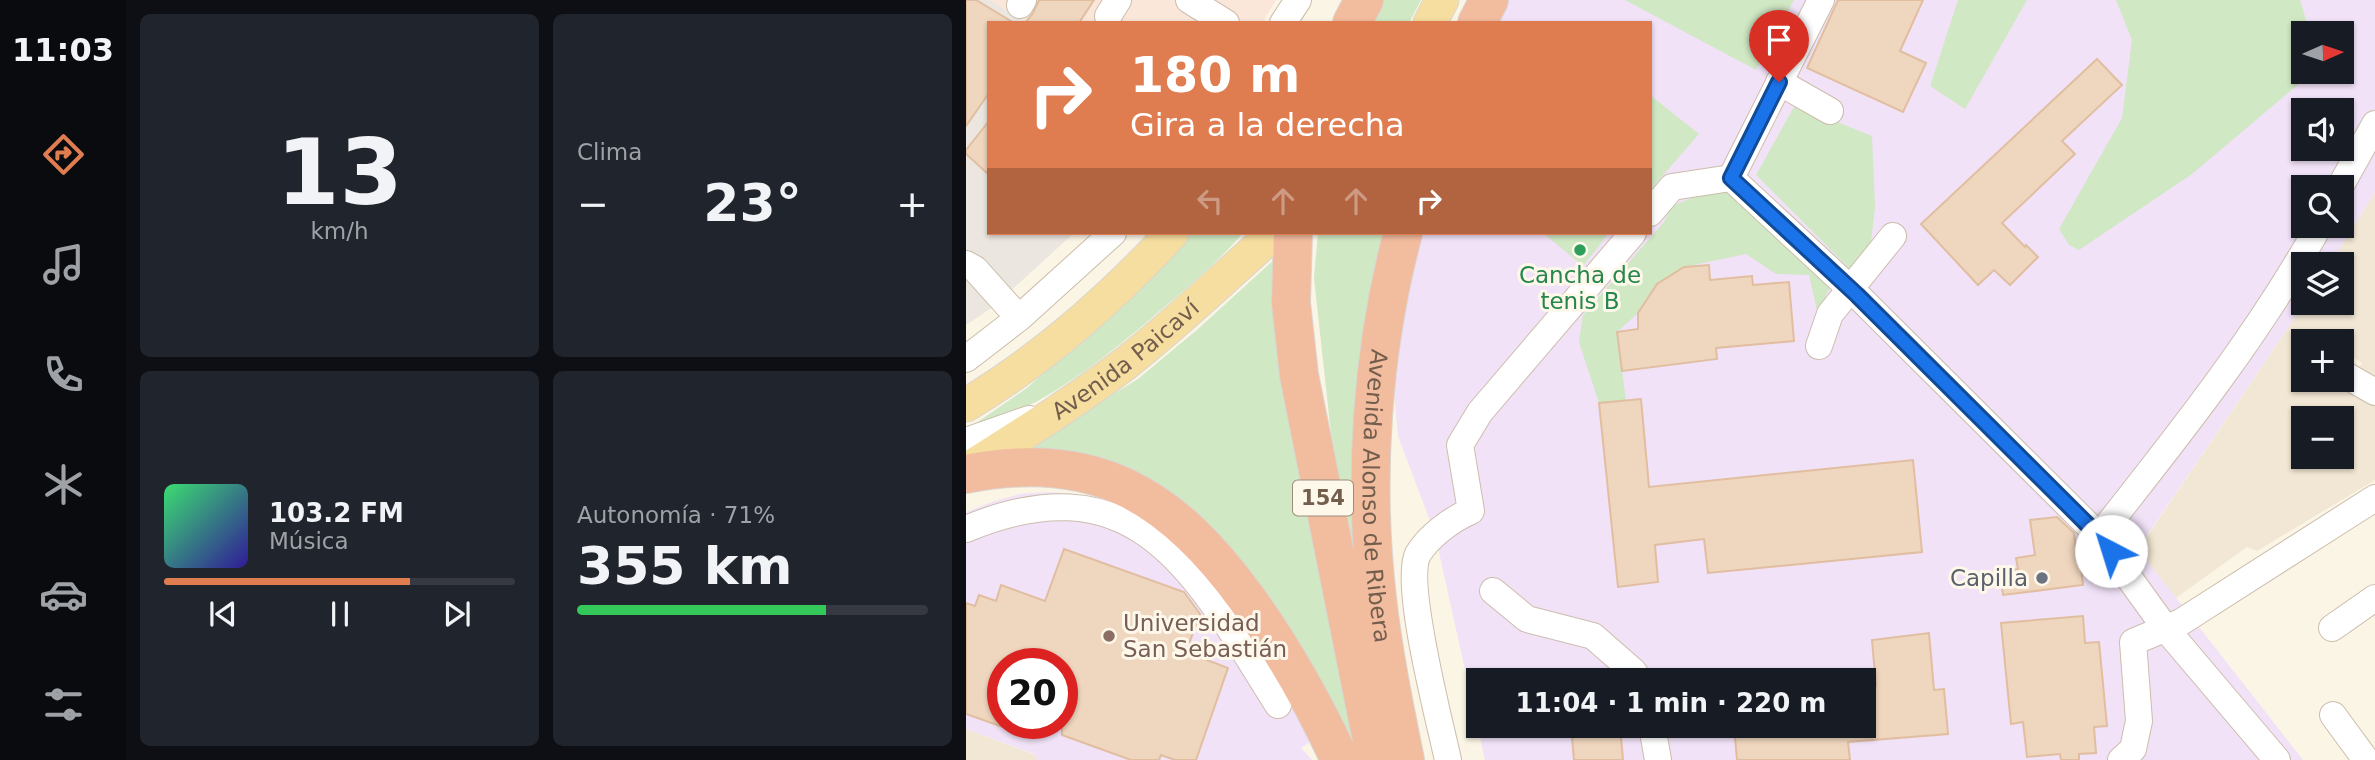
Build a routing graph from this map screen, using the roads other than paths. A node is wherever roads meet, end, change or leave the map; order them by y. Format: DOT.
graph roads {
  1 [pos="1189,0"];
  2 [pos="1298,0"];
  3 [pos="1358,0"];
  4 [pos="1364,0"];
  5 [pos="1442,0"];
  6 [pos="1489,0"];
  7 [pos="1821,0"];
  8 [pos="1223,21"];
  9 [pos="1284,21"];
  10 [pos="1342,21"];
  11 [pos="1353,21"];
  12 [pos="1431,21"];
  13 [pos="1478,21"];
  14 [pos="1779,82"];
  15 [pos="1830,111"];
  16 [pos="2375,124"];
  17 [pos="2347,175"];
  18 [pos="1731,178"];
  19 [pos="1652,211"];
  20 [pos="1110,235"];
  21 [pos="1170,235"];
  22 [pos="1272,235"];
  23 [pos="1293,235"];
  24 [pos="1402,235"];
  25 [pos="1631,235"];
  26 [pos="1893,236"];
  27 [pos="2312,238"];
  28 [pos="966,264"];
  29 [pos="1850,289"];
  30 [pos="1019,318"];
  31 [pos="1819,346"];
  32 [pos="966,359"];
  33 [pos="2354,380"];
  34 [pos="2375,392"];
  35 [pos="1073,401"];
  36 [pos="966,405"];
  37 [pos="966,441"];
  38 [pos="966,472"];
  39 [pos="2375,498"];
  40 [pos="966,529"];
  41 [pos="2099,536"];
  42 [pos="1493,591"];
  43 [pos="2375,598"];
  44 [pos="2173,625"];
  45 [pos="2332,628"];
  46 [pos="1630,668"];
  47 [pos="1278,705"];
  48 [pos="2333,715"];
  49 [pos="1654,738"];
  50 [pos="1340,760"];
  51 [pos="1376,760"];
  52 [pos="1405,760"];
  53 [pos="1448,760"];
  54 [pos="1658,760"];
  55 [pos="2122,760"];
  56 [pos="2277,760"];
  57 [pos="2366,760"];
  1 -- 8 [label="street"];
  2 -- 9 [label="street"];
  3 -- 10 [label="main road"];
  4 -- 11 [label="highway"];
  5 -- 12 [label="main road"];
  6 -- 13 [label="highway"];
  7 -- 14 [label="street"];
  14 -- 15 [label="street"];
  14 -- 18 [label="street"];
  16 -- 17 [label="street"];
  18 -- 19 [label="street"];
  18 -- 29 [label="street"];
  20 -- 30 [label="street"];
  21 -- 36 [label="main road"];
  22 -- 35 [label="main road, Avenida Paicaví"];
  23 -- 51 [label="highway, Avenida Alonso de Ribera / 154"];
  24 -- 52 [label="highway, Avenida Alonso de Ribera / 154"];
  25 -- 53 [label="street"];
  26 -- 29 [label="street"];
  27 -- 41 [label="street"];
  28 -- 30 [label="street"];
  29 -- 31 [label="street"];
  29 -- 41 [label="street"];
  30 -- 32 [label="street"];
  33 -- 34 [label="street"];
  35 -- 37 [label="street"];
  35 -- 38 [label="main road, Avenida Paicaví"];
  38 -- 50 [label="highway"];
  39 -- 44 [label="street"];
  40 -- 47 [label="street"];
  41 -- 44 [label="street"];
  42 -- 46 [label="street"];
  43 -- 45 [label="street"];
  44 -- 55 [label="street"];
  44 -- 56 [label="street"];
  48 -- 57 [label="street"];
  49 -- 54 [label="street"];
}
